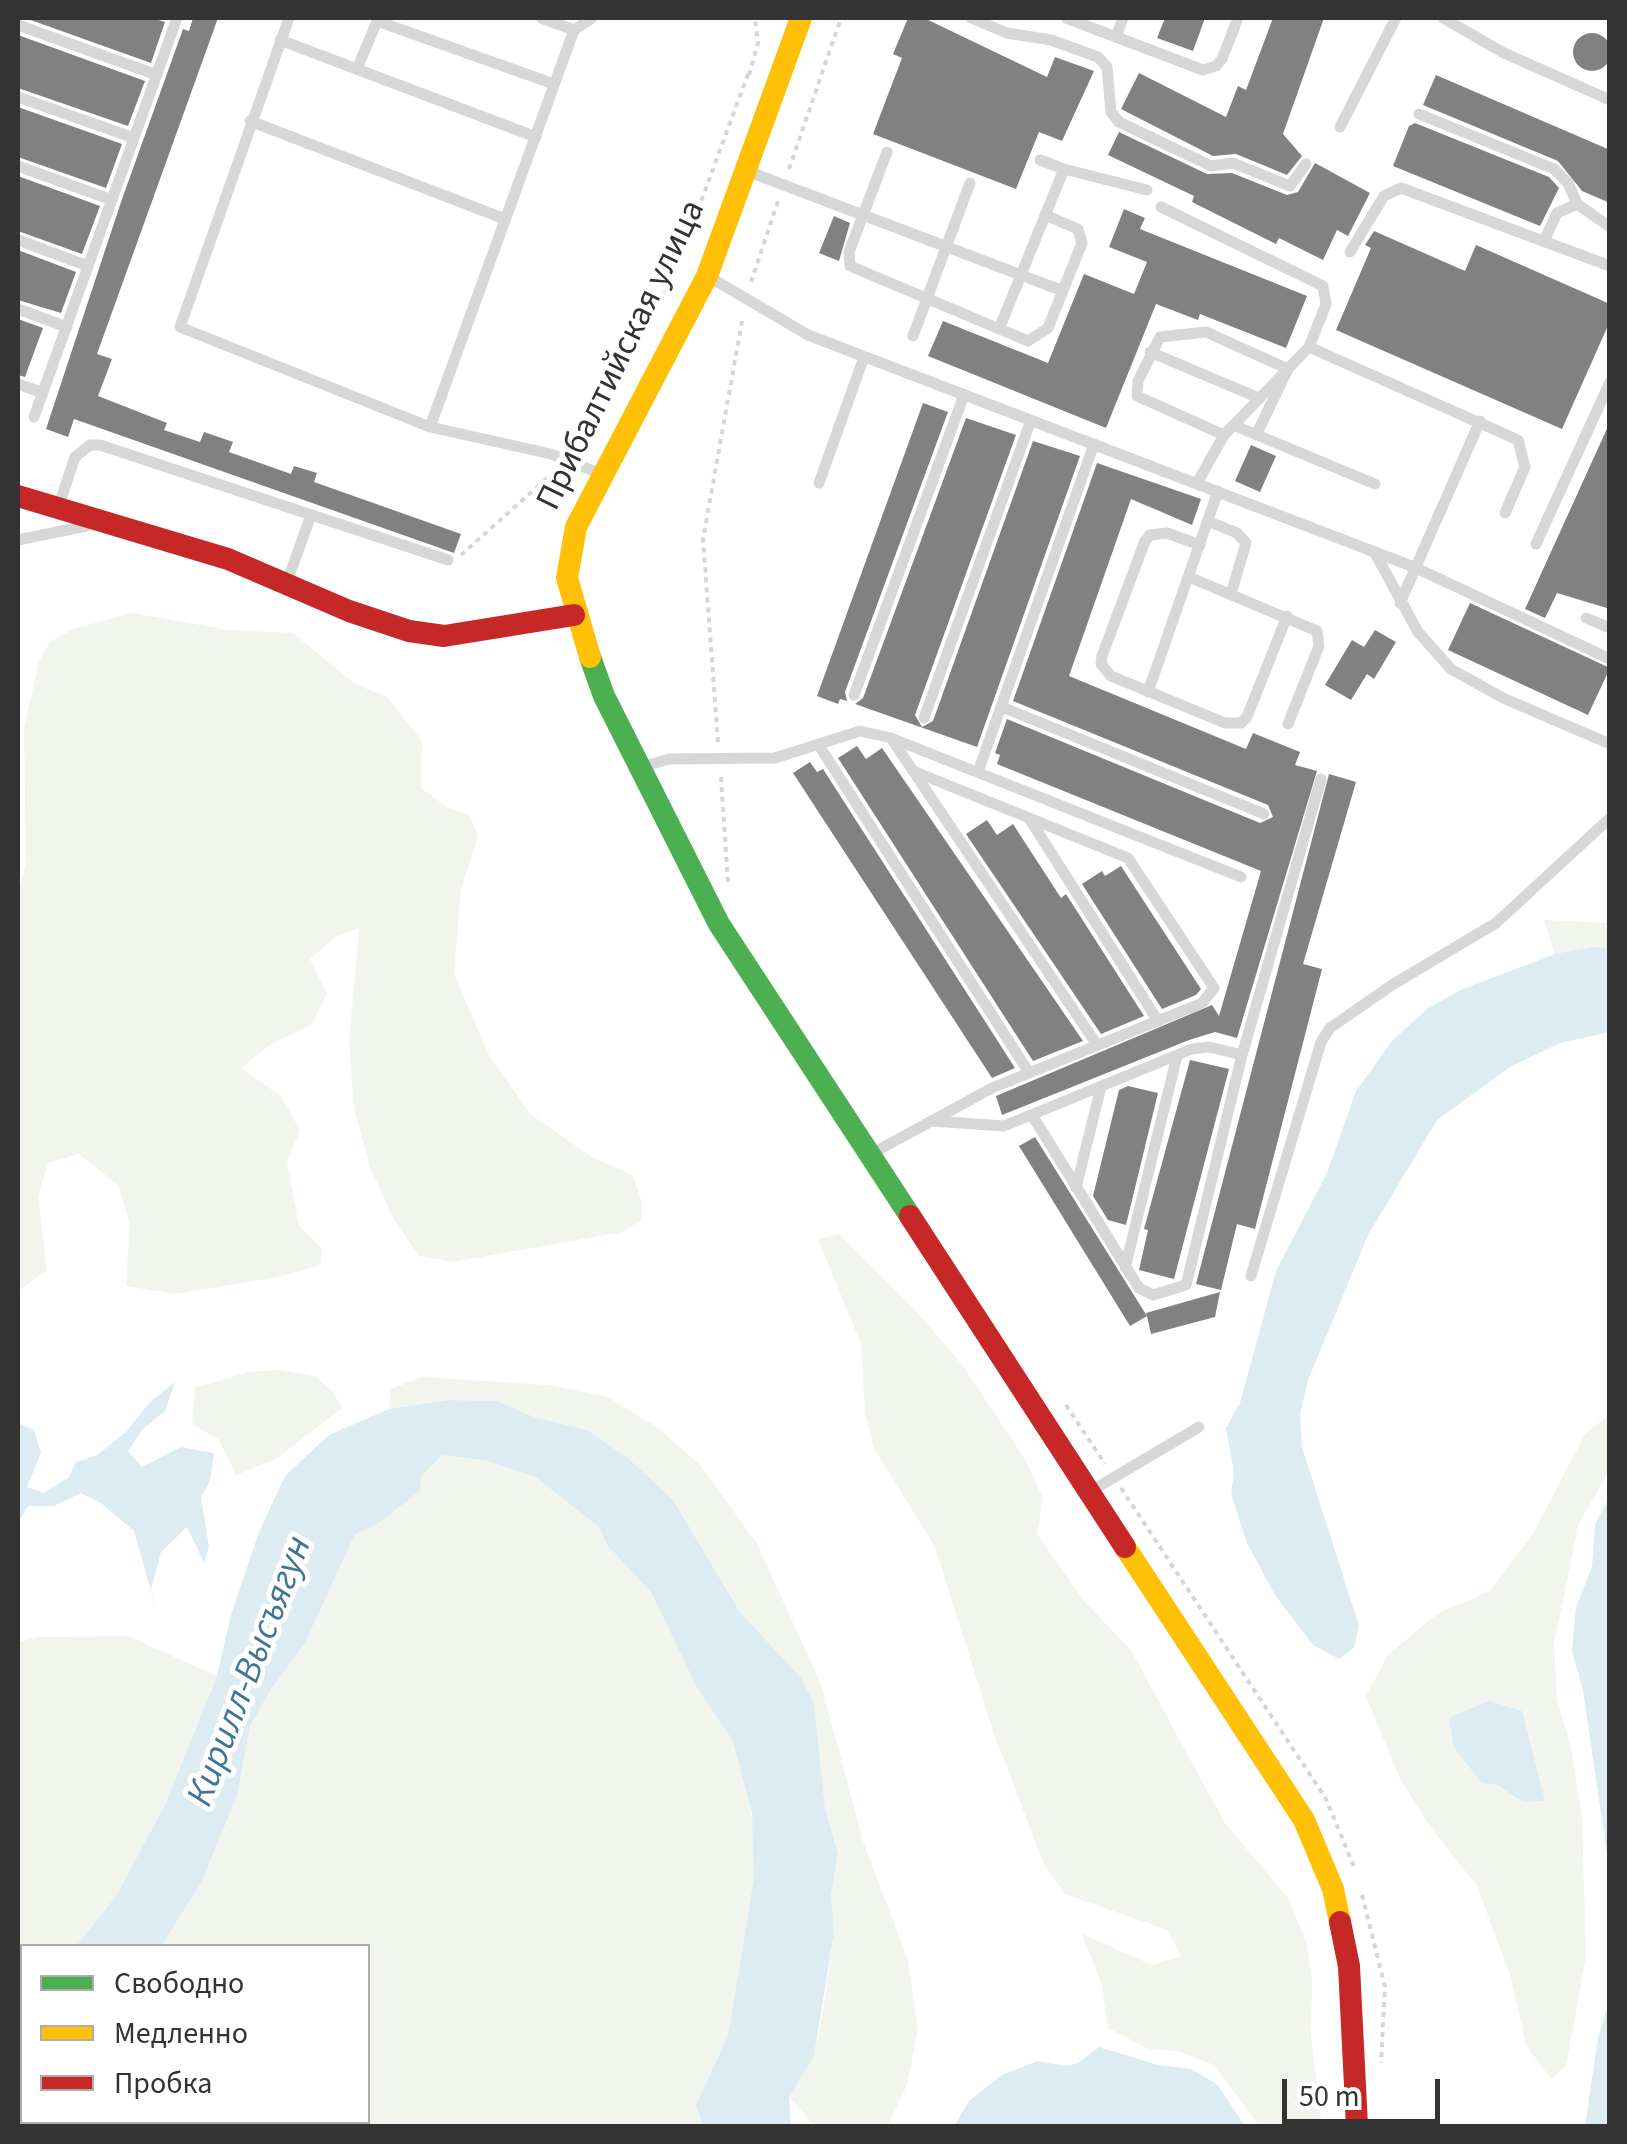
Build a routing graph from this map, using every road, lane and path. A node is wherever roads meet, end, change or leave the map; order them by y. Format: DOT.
graph roads {
  1 [pos="177,18"];
  2 [pos="289,18"];
  3 [pos="541,18"];
  4 [pos="592,18"];
  5 [pos="801,18"];
  6 [pos="972,18"];
  7 [pos="1066,18"];
  8 [pos="1123,18"];
  9 [pos="1238,18"];
  10 [pos="1396,18"];
  11 [pos="1443,18"];
  12 [pos="18,25"];
  13 [pos="574,30"];
  14 [pos="1116,36"];
  15 [pos="280,40"];
  16 [pos="357,69"];
  17 [pos="156,74"];
  18 [pos="748,74"];
  19 [pos="554,84"];
  20 [pos="18,97"];
  21 [pos="1610,100"];
  22 [pos="1419,114"];
  23 [pos="250,120"];
  24 [pos="1340,127"];
  25 [pos="536,137"];
  26 [pos="134,138"];
  27 [pos="888,152"];
  28 [pos="1040,160"];
  29 [pos="1306,164"];
  30 [pos="18,166"];
  31 [pos="1064,170"];
  32 [pos="747,171"];
  33 [pos="1568,183"];
  34 [pos="970,184"];
  35 [pos="1147,190"];
  36 [pos="112,200"];
  37 [pos="1577,204"];
  38 [pos="1161,207"];
  39 [pos="863,214"];
  40 [pos="1046,215"];
  41 [pos="1554,217"];
  42 [pos="505,220"];
  43 [pos="1610,227"];
  44 [pos="18,240"];
  45 [pos="1544,242"];
  46 [pos="946,246"];
  47 [pos="1350,252"];
  48 [pos="88,266"];
  49 [pos="1610,266"];
  50 [pos="1021,275"];
  51 [pos="707,276"];
  52 [pos="1063,291"];
  53 [pos="926,300"];
  54 [pos="18,310"];
  55 [pos="67,328"];
  56 [pos="999,330"];
  57 [pos="913,336"];
  58 [pos="1310,347"];
  59 [pos="1150,352"];
  60 [pos="864,357"];
  61 [pos="1288,369"];
  62 [pos="1610,382"];
  63 [pos="18,384"];
  64 [pos="42,393"];
  65 [pos="964,395"];
  66 [pos="1259,398"];
  67 [pos="34,417"];
  68 [pos="1032,420"];
  69 [pos="1480,421"];
  70 [pos="430,427"];
  71 [pos="1228,430"];
  72 [pos="1256,435"];
  73 [pos="1094,444"];
  74 [pos="566,460"];
  75 [pos="603,474"];
  76 [pos="819,483"];
  77 [pos="1198,483"];
  78 [pos="1375,484"];
  79 [pos="1218,491"];
  80 [pos="18,496"];
  81 [pos="58,508"];
  82 [pos="1505,513"];
  83 [pos="310,515"];
  84 [pos="1208,521"];
  85 [pos="120,527"];
  86 [pos="18,540"];
  87 [pos="1536,544"];
  88 [pos="1200,545"];
  89 [pos="1375,553"];
  90 [pos="448,560"];
  91 [pos="1414,567"];
  92 [pos="1188,576"];
  93 [pos="288,582"];
  94 [pos="1231,594"];
  95 [pos="1400,602"];
  96 [pos="574,614"];
  97 [pos="1287,616"];
  98 [pos="1586,618"];
  99 [pos="1610,628"];
  100 [pos="1610,659"];
  101 [pos="1148,692"];
  102 [pos="854,695"];
  103 [pos="1002,707"];
  104 [pos="924,718"];
  105 [pos="1288,724"];
  106 [pos="891,738"];
  107 [pos="818,744"];
  108 [pos="1610,744"];
  109 [pos="638,768"];
  110 [pos="913,771"];
  111 [pos="978,772"];
  112 [pos="1321,779"];
  113 [pos="1264,814"];
  114 [pos="1029,818"];
  115 [pos="1610,818"];
  116 [pos="1240,877"];
  117 [pos="1158,1021"];
  118 [pos="1096,1046"];
  119 [pos="1242,1055"];
  120 [pos="1177,1056"];
  121 [pos="1028,1072"];
  122 [pos="1101,1086"];
  123 [pos="1032,1114"];
  124 [pos="930,1121"];
  125 [pos="868,1156"];
  126 [pos="1076,1188"];
  127 [pos="1126,1268"];
  128 [pos="1251,1276"];
  129 [pos="1199,1427"];
  130 [pos="1091,1491"];
  131 [pos="1357,2124"];
  1 -- 17 [label="lane"];
  2 -- 15 [label="lane"];
  3 -- 13 [label="lane"];
  4 -- 13 [label="lane"];
  5 -- 32 [label="street, Прибалтийская улица"];
  6 -- 29 [label="lane"];
  7 -- 14 [label="lane"];
  8 -- 14 [label="lane"];
  9 -- 14 [label="lane"];
  10 -- 24 [label="lane"];
  11 -- 21 [label="lane"];
  12 -- 17 [label="lane"];
  13 -- 19 [label="lane"];
  15 -- 16 [label="lane"];
  15 -- 23 [label="lane"];
  16 -- 19 [label="lane"];
  16 -- 25 [label="lane"];
  17 -- 26 [label="lane"];
  18 -- 74 [label="path"];
  19 -- 25 [label="lane"];
  20 -- 26 [label="lane"];
  22 -- 33 [label="lane"];
  23 -- 42 [label="lane"];
  23 -- 70 [label="lane"];
  25 -- 42 [label="lane"];
  26 -- 36 [label="lane"];
  27 -- 39 [label="lane"];
  28 -- 31 [label="lane"];
  30 -- 36 [label="lane"];
  31 -- 35 [label="lane"];
  31 -- 40 [label="lane"];
  32 -- 39 [label="lane"];
  32 -- 51 [label="street, Прибалтийская улица"];
  33 -- 37 [label="lane"];
  33 -- 41 [label="lane"];
  34 -- 46 [label="lane"];
  36 -- 48 [label="lane"];
  37 -- 41 [label="lane"];
  37 -- 43 [label="lane"];
  38 -- 58 [label="lane"];
  39 -- 46 [label="lane"];
  39 -- 53 [label="lane"];
  40 -- 50 [label="lane"];
  40 -- 52 [label="lane"];
  41 -- 45 [label="lane"];
  42 -- 70 [label="lane"];
  44 -- 48 [label="lane"];
  45 -- 47 [label="lane"];
  45 -- 49 [label="lane"];
  46 -- 50 [label="lane"];
  46 -- 53 [label="lane"];
  48 -- 55 [label="lane"];
  50 -- 52 [label="lane"];
  50 -- 56 [label="lane"];
  51 -- 60 [label="lane"];
  51 -- 75 [label="street, Прибалтийская улица"];
  52 -- 56 [label="lane"];
  53 -- 56 [label="lane"];
  53 -- 57 [label="lane"];
  54 -- 55 [label="lane"];
  55 -- 64 [label="lane"];
  58 -- 61 [label="lane"];
  58 -- 69 [label="lane"];
  59 -- 61 [label="lane"];
  59 -- 66 [label="lane"];
  59 -- 71 [label="lane"];
  60 -- 65 [label="lane"];
  60 -- 76 [label="lane"];
  61 -- 66 [label="lane"];
  61 -- 72 [label="lane"];
  62 -- 87 [label="lane"];
  63 -- 64 [label="lane"];
  64 -- 67 [label="lane"];
  65 -- 68 [label="lane"];
  65 -- 102 [label="lane"];
  66 -- 71 [label="lane"];
  68 -- 73 [label="lane"];
  68 -- 104 [label="lane"];
  69 -- 82 [label="lane"];
  69 -- 91 [label="lane"];
  70 -- 74 [label="lane"];
  71 -- 72 [label="lane"];
  71 -- 77 [label="lane"];
  72 -- 78 [label="lane"];
  73 -- 77 [label="lane"];
  73 -- 103 [label="lane"];
  74 -- 75 [label="lane"];
  74 -- 90 [label="path"];
  75 -- 96 [label="street, Прибалтийская улица"];
  77 -- 79 [label="lane"];
  79 -- 84 [label="lane"];
  79 -- 89 [label="lane"];
  80 -- 81 [label="street"];
  81 -- 83 [label="lane"];
  81 -- 85 [label="street"];
  83 -- 90 [label="lane"];
  83 -- 93 [label="lane"];
  84 -- 88 [label="lane"];
  84 -- 94 [label="lane"];
  85 -- 86 [label="lane"];
  85 -- 93 [label="street"];
  88 -- 92 [label="lane"];
  88 -- 101 [label="lane"];
  89 -- 91 [label="lane"];
  89 -- 95 [label="lane"];
  91 -- 95 [label="lane"];
  91 -- 100 [label="lane"];
  92 -- 94 [label="lane"];
  92 -- 101 [label="lane"];
  93 -- 96 [label="street"];
  94 -- 97 [label="lane"];
  95 -- 108 [label="lane"];
  96 -- 109 [label="street, Прибалтийская улица"];
  97 -- 101 [label="lane"];
  97 -- 105 [label="lane"];
  98 -- 99 [label="lane"];
  103 -- 111 [label="lane"];
  103 -- 113 [label="lane"];
  106 -- 107 [label="lane"];
  106 -- 110 [label="lane"];
  106 -- 111 [label="lane"];
  107 -- 109 [label="lane"];
  107 -- 121 [label="lane"];
  109 -- 125 [label="street, Прибалтийская улица"];
  110 -- 114 [label="lane"];
  110 -- 118 [label="lane"];
  111 -- 116 [label="lane"];
  112 -- 119 [label="lane"];
  114 -- 117 [label="lane"];
  114 -- 117 [label="lane"];
  115 -- 128 [label="lane"];
  117 -- 118 [label="lane"];
  118 -- 121 [label="lane"];
  119 -- 120 [label="lane"];
  119 -- 127 [label="lane"];
  120 -- 122 [label="lane"];
  120 -- 127 [label="lane"];
  121 -- 124 [label="lane"];
  122 -- 123 [label="lane"];
  122 -- 126 [label="lane"];
  123 -- 124 [label="lane"];
  123 -- 126 [label="lane"];
  124 -- 125 [label="lane"];
  125 -- 130 [label="street, Прибалтийская улица"];
  126 -- 127 [label="lane"];
  129 -- 130 [label="lane"];
  130 -- 131 [label="street, Прибалтийская улица"];
}
